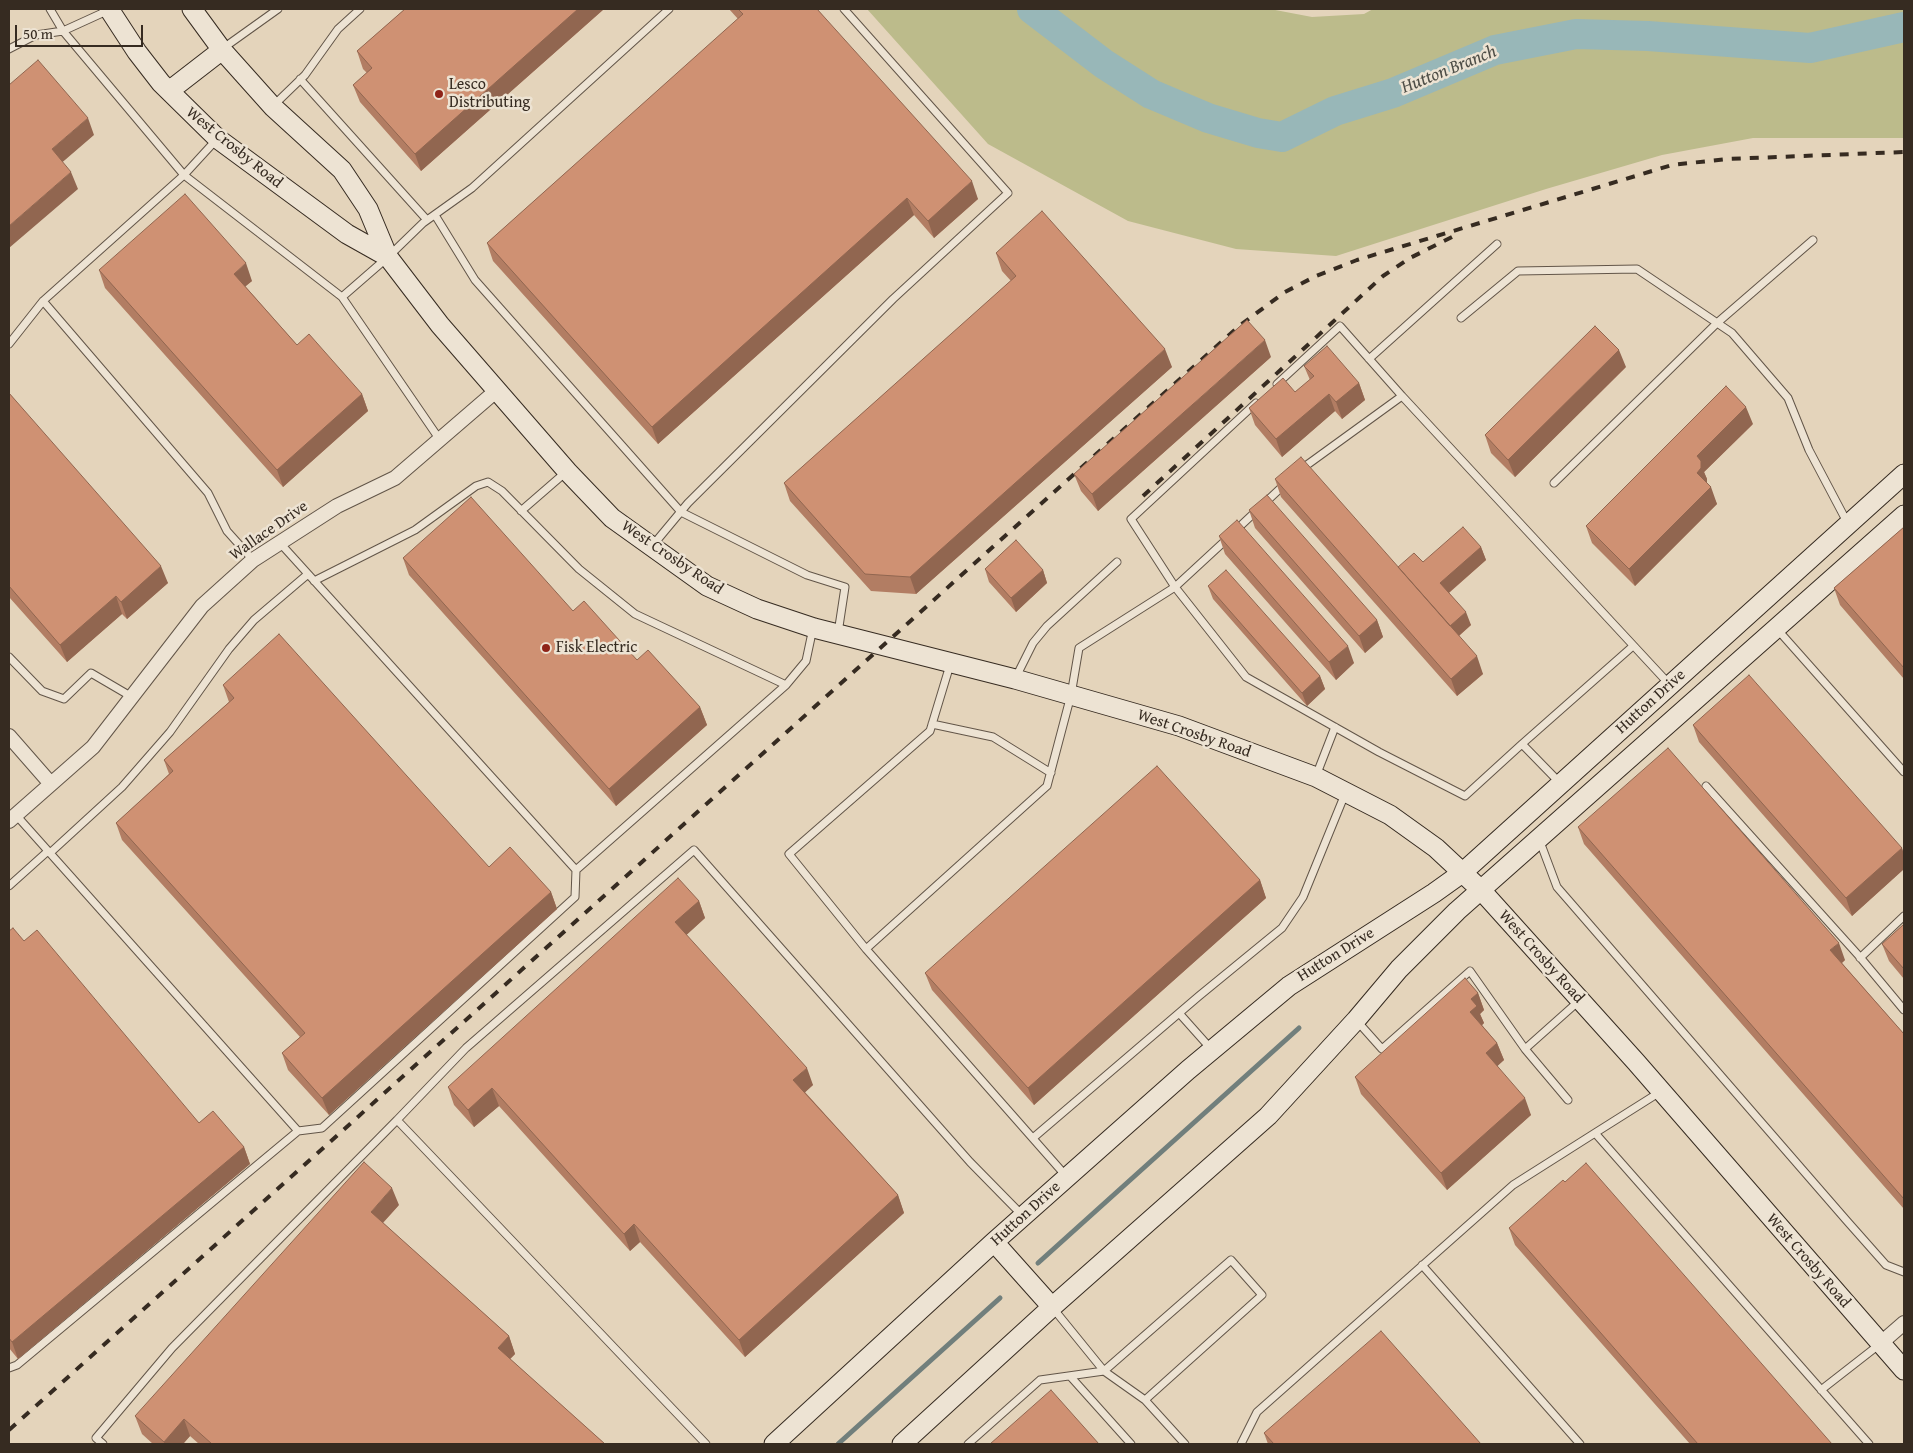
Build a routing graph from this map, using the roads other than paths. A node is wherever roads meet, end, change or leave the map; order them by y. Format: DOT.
graph roads {
  1 [pos="50,9"];
  2 [pos="109,9"];
  3 [pos="192,9"];
  4 [pos="278,9"];
  5 [pos="360,9"];
  6 [pos="669,9"];
  7 [pos="844,9"];
  8 [pos="63,31"];
  9 [pos="9,49"];
  10 [pos="222,50"];
  11 [pos="300,79"];
  12 [pos="169,91"];
  13 [pos="273,106"];
  14 [pos="218,139"];
  15 [pos="184,175"];
  16 [pos="435,215"];
  17 [pos="427,220"];
  18 [pos="1813,240"];
  19 [pos="1497,244"];
  20 [pos="388,257"];
  21 [pos="342,297"];
  22 [pos="43,301"];
  23 [pos="1462,318"];
  24 [pos="1717,323"];
  25 [pos="9,344"];
  26 [pos="1369,359"];
  27 [pos="496,391"];
  28 [pos="1268,392"];
  29 [pos="1402,396"];
  30 [pos="1261,399"];
  31 [pos="440,440"];
  32 [pos="567,471"];
  33 [pos="1296,474"];
  34 [pos="1904,474"];
  35 [pos="1289,481"];
  36 [pos="1554,483"];
  37 [pos="521,511"];
  38 [pos="681,512"];
  39 [pos="1904,515"];
  40 [pos="1848,525"];
  41 [pos="280,543"];
  42 [pos="1868,547"];
  43 [pos="651,548"];
  44 [pos="253,560"];
  45 [pos="1117,562"];
  46 [pos="308,574"];
  47 [pos="314,581"];
  48 [pos="1174,587"];
  49 [pos="814,628"];
  50 [pos="1777,629"];
  51 [pos="838,633"];
  52 [pos="1633,646"];
  53 [pos="9,657"];
  54 [pos="951,662"];
  55 [pos="1015,679"];
  56 [pos="786,685"];
  57 [pos="1670,685"];
  58 [pos="1071,695"];
  59 [pos="132,697"];
  60 [pos="1690,706"];
  61 [pos="932,724"];
  62 [pos="1334,727"];
  63 [pos="9,736"];
  64 [pos="1522,744"];
  65 [pos="1904,772"];
  66 [pos="1051,773"];
  67 [pos="1316,777"];
  68 [pos="51,784"];
  69 [pos="1561,784"];
  70 [pos="1706,786"];
  71 [pos="1345,792"];
  72 [pos="12,818"];
  73 [pos="1539,839"];
  74 [pos="49,852"];
  75 [pos="576,870"];
  76 [pos="1462,873"];
  77 [pos="9,886"];
  78 [pos="1481,890"];
  79 [pos="1904,916"];
  80 [pos="866,949"];
  81 [pos="1860,958"];
  82 [pos="1580,1000"];
  83 [pos="1904,1010"];
  84 [pos="1179,1013"];
  85 [pos="1356,1020"];
  86 [pos="1525,1049"];
  87 [pos="1212,1050"];
  88 [pos="1661,1091"];
  89 [pos="1568,1100"];
  90 [pos="397,1120"];
  91 [pos="298,1131"];
  92 [pos="1595,1134"];
  93 [pos="1033,1138"];
  94 [pos="1067,1177"];
  95 [pos="1024,1216"];
  96 [pos="994,1242"];
  97 [pos="1422,1265"];
  98 [pos="1904,1272"];
  99 [pos="1052,1307"];
  100 [pos="1904,1323"];
  101 [pos="1881,1344"];
  102 [pos="9,1368"];
  103 [pos="1904,1370"];
  104 [pos="1104,1371"];
  105 [pos="1070,1376"];
  106 [pos="1821,1390"];
  107 [pos="1145,1400"];
  108 [pos="103,1444"];
  109 [pos="706,1444"];
  110 [pos="774,1444"];
  111 [pos="902,1444"];
  112 [pos="968,1444"];
  113 [pos="1131,1444"];
  114 [pos="1185,1444"];
  115 [pos="1241,1444"];
  116 [pos="1580,1444"];
  117 [pos="1869,1444"];
  1 -- 8 [label="lane"];
  2 -- 8 [label="lane"];
  2 -- 12 [label="street, West Crosby Road"];
  3 -- 10 [label="street, West Crosby Road"];
  4 -- 10 [label="lane"];
  5 -- 11 [label="lane"];
  6 -- 16 [label="lane"];
  7 -- 38 [label="lane"];
  8 -- 9 [label="lane"];
  8 -- 15 [label="lane"];
  10 -- 12 [label="street"];
  10 -- 13 [label="street, West Crosby Road"];
  11 -- 13 [label="lane"];
  11 -- 17 [label="lane"];
  12 -- 14 [label="street, West Crosby Road"];
  13 -- 20 [label="street, West Crosby Road"];
  14 -- 15 [label="lane"];
  14 -- 20 [label="street, West Crosby Road"];
  15 -- 21 [label="lane"];
  15 -- 22 [label="lane"];
  16 -- 17 [label="lane"];
  16 -- 38 [label="lane"];
  17 -- 20 [label="lane"];
  18 -- 24 [label="lane"];
  19 -- 26 [label="lane"];
  20 -- 21 [label="lane"];
  20 -- 27 [label="street, West Crosby Road"];
  21 -- 31 [label="lane"];
  22 -- 25 [label="lane"];
  22 -- 44 [label="lane"];
  23 -- 24 [label="lane"];
  24 -- 36 [label="lane"];
  24 -- 40 [label="lane"];
  26 -- 28 [label="lane"];
  26 -- 29 [label="lane"];
  27 -- 31 [label="street, Wallace Drive"];
  27 -- 32 [label="street, West Crosby Road"];
  29 -- 33 [label="lane"];
  29 -- 52 [label="lane"];
  30 -- 48 [label="lane"];
  31 -- 41 [label="street, Wallace Drive"];
  32 -- 37 [label="lane"];
  32 -- 43 [label="street, West Crosby Road"];
  34 -- 40 [label="street, Hutton Drive"];
  35 -- 48 [label="lane"];
  37 -- 47 [label="lane"];
  37 -- 56 [label="lane"];
  38 -- 43 [label="lane"];
  38 -- 51 [label="lane"];
  39 -- 42 [label="street, Hutton Drive"];
  40 -- 42 [label="street"];
  40 -- 57 [label="street, Hutton Drive"];
  41 -- 44 [label="street, Wallace Drive"];
  41 -- 46 [label="lane"];
  42 -- 50 [label="street, Hutton Drive"];
  43 -- 49 [label="street, West Crosby Road"];
  44 -- 59 [label="street, Wallace Drive"];
  45 -- 55 [label="lane"];
  46 -- 47 [label="lane"];
  46 -- 74 [label="lane"];
  47 -- 75 [label="lane"];
  48 -- 58 [label="lane"];
  48 -- 62 [label="lane"];
  49 -- 51 [label="street, West Crosby Road"];
  49 -- 56 [label="lane"];
  50 -- 60 [label="street, Hutton Drive"];
  50 -- 65 [label="lane"];
  51 -- 54 [label="street, West Crosby Road"];
  52 -- 57 [label="lane"];
  52 -- 64 [label="lane"];
  53 -- 59 [label="lane"];
  54 -- 55 [label="street, West Crosby Road"];
  54 -- 61 [label="lane"];
  55 -- 58 [label="street, West Crosby Road"];
  56 -- 75 [label="lane"];
  57 -- 60 [label="street"];
  57 -- 69 [label="street, Hutton Drive"];
  58 -- 66 [label="lane"];
  58 -- 67 [label="street, West Crosby Road"];
  59 -- 68 [label="street, Wallace Drive"];
  60 -- 73 [label="street, Hutton Drive"];
  61 -- 66 [label="lane"];
  61 -- 80 [label="lane"];
  62 -- 64 [label="lane"];
  62 -- 67 [label="lane"];
  63 -- 68 [label="street"];
  64 -- 69 [label="lane"];
  66 -- 80 [label="lane"];
  67 -- 71 [label="street, West Crosby Road"];
  68 -- 72 [label="street, Wallace Drive"];
  69 -- 76 [label="street, Hutton Drive"];
  70 -- 81 [label="lane"];
  71 -- 76 [label="street, West Crosby Road"];
  71 -- 84 [label="lane"];
  72 -- 74 [label="lane"];
  73 -- 78 [label="street, Hutton Drive"];
  73 -- 98 [label="lane"];
  74 -- 77 [label="lane"];
  74 -- 91 [label="lane"];
  75 -- 91 [label="lane"];
  76 -- 78 [label="street, West Crosby Road"];
  76 -- 87 [label="street, Hutton Drive"];
  78 -- 82 [label="street, West Crosby Road"];
  78 -- 85 [label="street, Hutton Drive"];
  79 -- 81 [label="lane"];
  80 -- 93 [label="lane"];
  81 -- 83 [label="lane"];
  82 -- 86 [label="lane"];
  82 -- 88 [label="street, West Crosby Road"];
  84 -- 87 [label="lane"];
  84 -- 93 [label="lane"];
  85 -- 86 [label="lane"];
  85 -- 99 [label="street, Hutton Drive"];
  86 -- 89 [label="lane"];
  87 -- 94 [label="street, Hutton Drive"];
  88 -- 92 [label="lane"];
  88 -- 101 [label="street, West Crosby Road"];
  90 -- 95 [label="lane"];
  90 -- 108 [label="lane"];
  90 -- 109 [label="lane"];
  91 -- 102 [label="lane"];
  92 -- 97 [label="lane"];
  92 -- 106 [label="lane"];
  93 -- 94 [label="lane"];
  94 -- 95 [label="street, Hutton Drive"];
  95 -- 96 [label="street, Hutton Drive"];
  96 -- 99 [label="street"];
  96 -- 110 [label="street, Hutton Drive"];
  97 -- 115 [label="lane"];
  97 -- 116 [label="lane"];
  99 -- 104 [label="lane"];
  99 -- 111 [label="street, Hutton Drive"];
  100 -- 101 [label="street"];
  101 -- 103 [label="street, West Crosby Road"];
  101 -- 106 [label="lane"];
  104 -- 105 [label="lane"];
  104 -- 107 [label="lane"];
  104 -- 107 [label="lane"];
  105 -- 112 [label="lane"];
  105 -- 113 [label="lane"];
  106 -- 117 [label="lane"];
  107 -- 114 [label="lane"];
}
